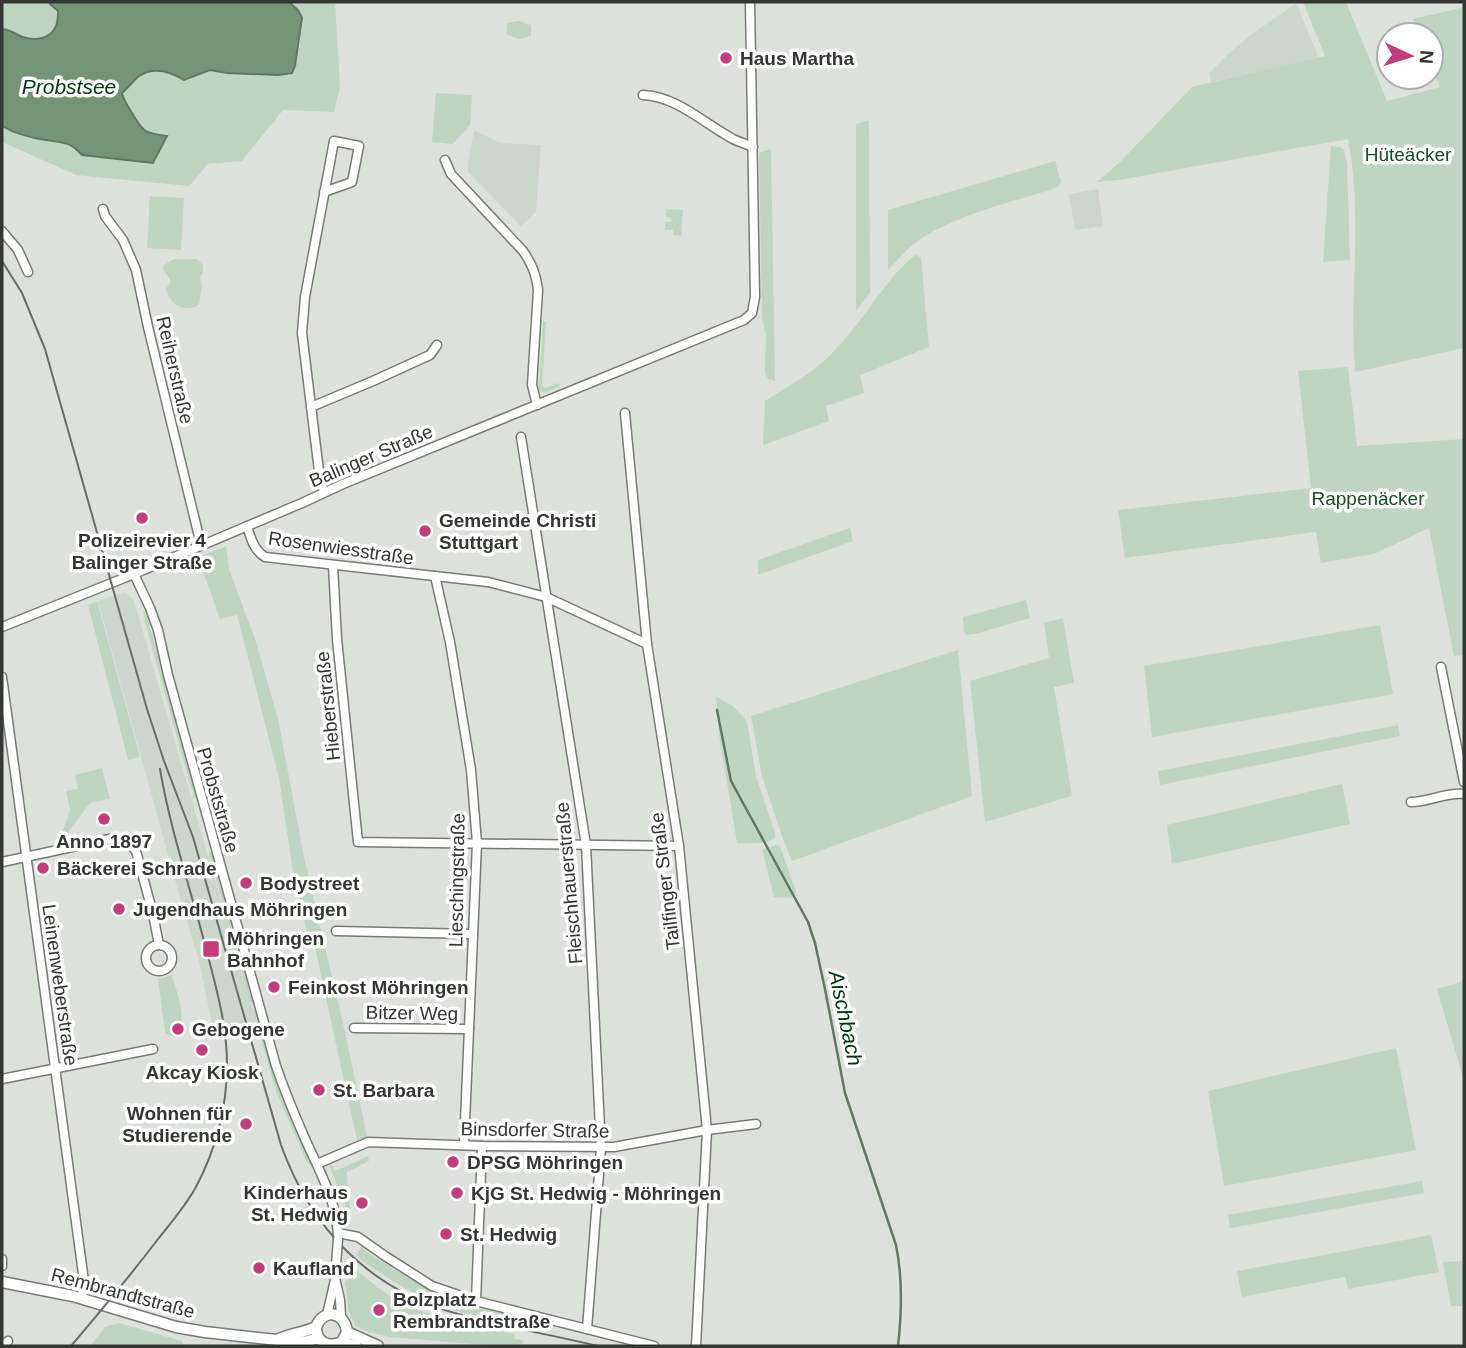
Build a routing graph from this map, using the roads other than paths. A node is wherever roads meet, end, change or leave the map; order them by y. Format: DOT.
graph roads {
  1 [pos="750,2"];
  2 [pos="643,95"];
  3 [pos="754,147"];
  4 [pos="445,160"];
  5 [pos="324,192"];
  6 [pos="103,209"];
  7 [pos="2,231"];
  8 [pos="28,272"];
  9 [pos="437,345"];
  10 [pos="537,405"];
  11 [pos="311,407"];
  12 [pos="625,414"];
  13 [pos="521,437"];
  14 [pos="324,492"];
  15 [pos="247,526"];
  16 [pos="201,545"];
  17 [pos="332,566"];
  18 [pos="134,574"];
  19 [pos="435,576"];
  20 [pos="546,597"];
  21 [pos="2,627"];
  22 [pos="647,643"];
  23 [pos="1441,667"];
  24 [pos="2,677"];
  25 [pos="1464,782"];
  26 [pos="1464,794"];
  27 [pos="1411,802"];
  28 [pos="477,843"];
  29 [pos="586,845"];
  30 [pos="679,846"];
  31 [pos="27,858"];
  32 [pos="2,862"];
  33 [pos="336,931"];
  34 [pos="473,934"];
  35 [pos="159,946"];
  36 [pos="355,1028"];
  37 [pos="468,1029"];
  38 [pos="153,1049"];
  39 [pos="56,1069"];
  40 [pos="2,1079"];
  41 [pos="757,1124"];
  42 [pos="707,1130"];
  43 [pos="464,1145"];
  44 [pos="482,1146"];
  45 [pos="601,1148"];
  46 [pos="317,1164"];
  47 [pos="338,1236"];
  48 [pos="2,1259"];
  49 [pos="2,1266"];
  50 [pos="335,1277"];
  51 [pos="2,1282"];
  52 [pos="82,1298"];
  53 [pos="476,1301"];
  54 [pos="327,1315"];
  55 [pos="341,1317"];
  56 [pos="587,1329"];
  57 [pos="347,1332"];
  58 [pos="317,1333"];
  59 [pos="271,1342"];
  60 [pos="342,1342"];
  61 [pos="356,1346"];
  62 [pos="377,1346"];
  63 [pos="386,1346"];
  64 [pos="654,1346"];
  65 [pos="696,1346"];
  1 -- 3 [label="street"];
  2 -- 3 [label="street"];
  3 -- 10 [label="street, Balinger Straße"];
  4 -- 10 [label="street"];
  5 -- 5 [label="street"];
  5 -- 11 [label="street"];
  6 -- 16 [label="street, Reiherstraße"];
  7 -- 8 [label="street"];
  9 -- 11 [label="street"];
  10 -- 14 [label="street, Balinger Straße"];
  11 -- 14 [label="street"];
  12 -- 22 [label="street, Tailfinger Straße"];
  13 -- 20 [label="street, Fleischhauerstraße"];
  14 -- 15 [label="street, Balinger Straße"];
  15 -- 16 [label="street, Balinger Straße"];
  15 -- 17 [label="street, Rosenwiesstraße"];
  16 -- 18 [label="street, Balinger Straße"];
  17 -- 19 [label="street, Rosenwiesstraße"];
  17 -- 28 [label="street, Hieberstraße"];
  18 -- 21 [label="street, Balinger Straße"];
  18 -- 46 [label="street, Probststraße"];
  19 -- 20 [label="street, Rosenwiesstraße"];
  19 -- 28 [label="street, Lieschingstraße"];
  20 -- 22 [label="street, Rosenwiesstraße"];
  20 -- 29 [label="street, Fleischhauerstraße"];
  22 -- 30 [label="street, Tailfinger Straße"];
  23 -- 25 [label="street"];
  24 -- 31 [label="street, Leinenweberstraße"];
  26 -- 27 [label="street"];
  28 -- 29 [label="street"];
  28 -- 34 [label="street, Lieschingstraße"];
  29 -- 30 [label="street"];
  29 -- 45 [label="street, Fleischhauerstraße"];
  30 -- 42 [label="street, Tailfinger Straße"];
  31 -- 32 [label="street"];
  31 -- 35 [label="street"];
  31 -- 39 [label="street, Leinenweberstraße"];
  33 -- 34 [label="street"];
  34 -- 37 [label="street, Lieschingstraße"];
  36 -- 37 [label="street, Bitzer Weg"];
  37 -- 43 [label="street, Lieschingstraße"];
  38 -- 39 [label="street"];
  39 -- 40 [label="street"];
  39 -- 52 [label="street, Leinenweberstraße"];
  41 -- 42 [label="street, Binsdorfer Straße"];
  42 -- 45 [label="street, Binsdorfer Straße"];
  42 -- 65 [label="street, Tailfinger Straße"];
  43 -- 44 [label="street, Binsdorfer Straße"];
  43 -- 46 [label="street, Binsdorfer Straße"];
  44 -- 45 [label="street, Binsdorfer Straße"];
  44 -- 53 [label="street"];
  45 -- 56 [label="street, Fleischhauerstraße"];
  46 -- 47 [label="street, Probststraße"];
  47 -- 50 [label="street, Probststraße, bridge"];
  47 -- 53 [label="street"];
  48 -- 49 [label="street"];
  50 -- 54 [label="street, Probststraße"];
  50 -- 55 [label="street, Probststraße"];
  51 -- 52 [label="street, Rembrandtstraße"];
  52 -- 59 [label="street, Rembrandtstraße"];
  53 -- 56 [label="street"];
  54 -- 55 [label="street"];
  54 -- 58 [label="street"];
  55 -- 57 [label="street"];
  56 -- 64 [label="street"];
  57 -- 60 [label="street"];
  57 -- 62 [label="street"];
  58 -- 59 [label="street, Rembrandtstraße"];
  58 -- 60 [label="street, Rembrandtstraße"];
  60 -- 61 [label="street, Rembrandtstraße"];
  62 -- 63 [label="street"];
}
